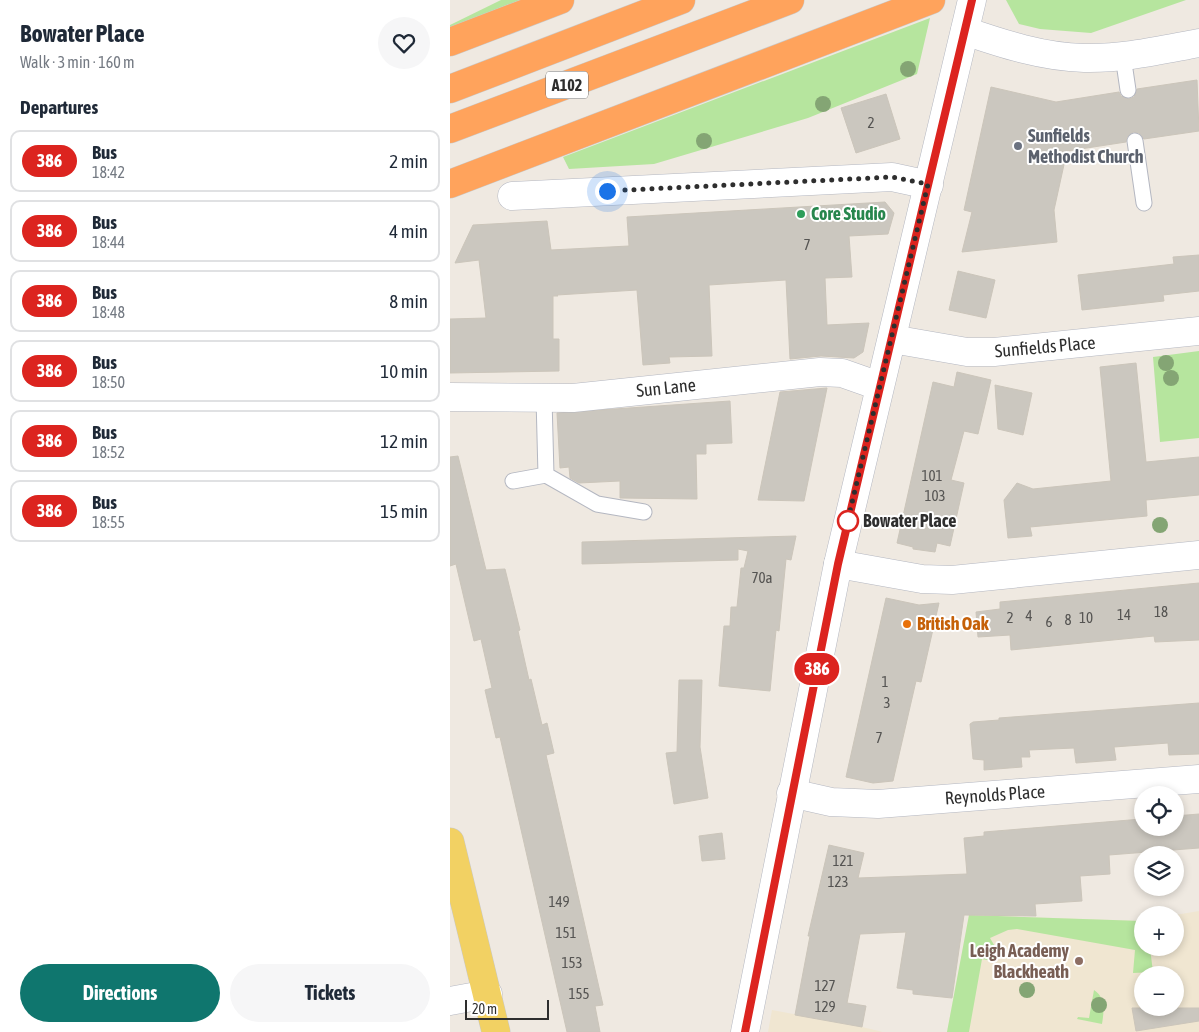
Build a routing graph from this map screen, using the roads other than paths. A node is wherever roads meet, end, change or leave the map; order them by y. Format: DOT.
graph roads {
  1 [pos="560,0"];
  2 [pos="681,0"];
  3 [pos="790,0"];
  4 [pos="931,0"];
  5 [pos="972,0"];
  6 [pos="965,31"];
  7 [pos="450,42"];
  8 [pos="1199,43"];
  9 [pos="1123,56"];
  10 [pos="450,89"];
  11 [pos="1128,90"];
  12 [pos="450,129"];
  13 [pos="1135,141"];
  14 [pos="455,182"];
  15 [pos="928,184"];
  16 [pos="512,196"];
  17 [pos="1144,203"];
  18 [pos="1199,331"];
  19 [pos="892,339"];
  20 [pos="879,386"];
  21 [pos="450,397"];
  22 [pos="544,398"];
  23 [pos="546,475"];
  24 [pos="513,482"];
  25 [pos="644,512"];
  26 [pos="1199,555"];
  27 [pos="838,564"];
  28 [pos="1199,779"];
  29 [pos="791,793"];
  30 [pos="450,842"];
  31 [pos="488,994"];
  32 [pos="450,1001"];
  33 [pos="496,1032"];
  34 [pos="745,1032"];
  1 -- 7 [label="highway"];
  2 -- 10 [label="highway, A102"];
  3 -- 12 [label="highway, A102"];
  4 -- 14 [label="highway"];
  5 -- 6 [label="street"];
  6 -- 9 [label="street"];
  6 -- 15 [label="street"];
  8 -- 9 [label="street"];
  9 -- 11 [label="lane"];
  13 -- 17 [label="lane"];
  15 -- 16 [label="street"];
  15 -- 19 [label="street"];
  18 -- 19 [label="street, Sunfields Place"];
  19 -- 20 [label="street"];
  20 -- 22 [label="street, Sun Lane"];
  20 -- 27 [label="street"];
  21 -- 22 [label="street, Sun Lane"];
  22 -- 23 [label="lane"];
  23 -- 24 [label="lane"];
  23 -- 25 [label="lane"];
  26 -- 27 [label="street"];
  27 -- 29 [label="street"];
  28 -- 29 [label="street, Reynolds Place"];
  29 -- 34 [label="street"];
  30 -- 31 [label="main road"];
  31 -- 32 [label="street"];
  31 -- 33 [label="main road"];
}
